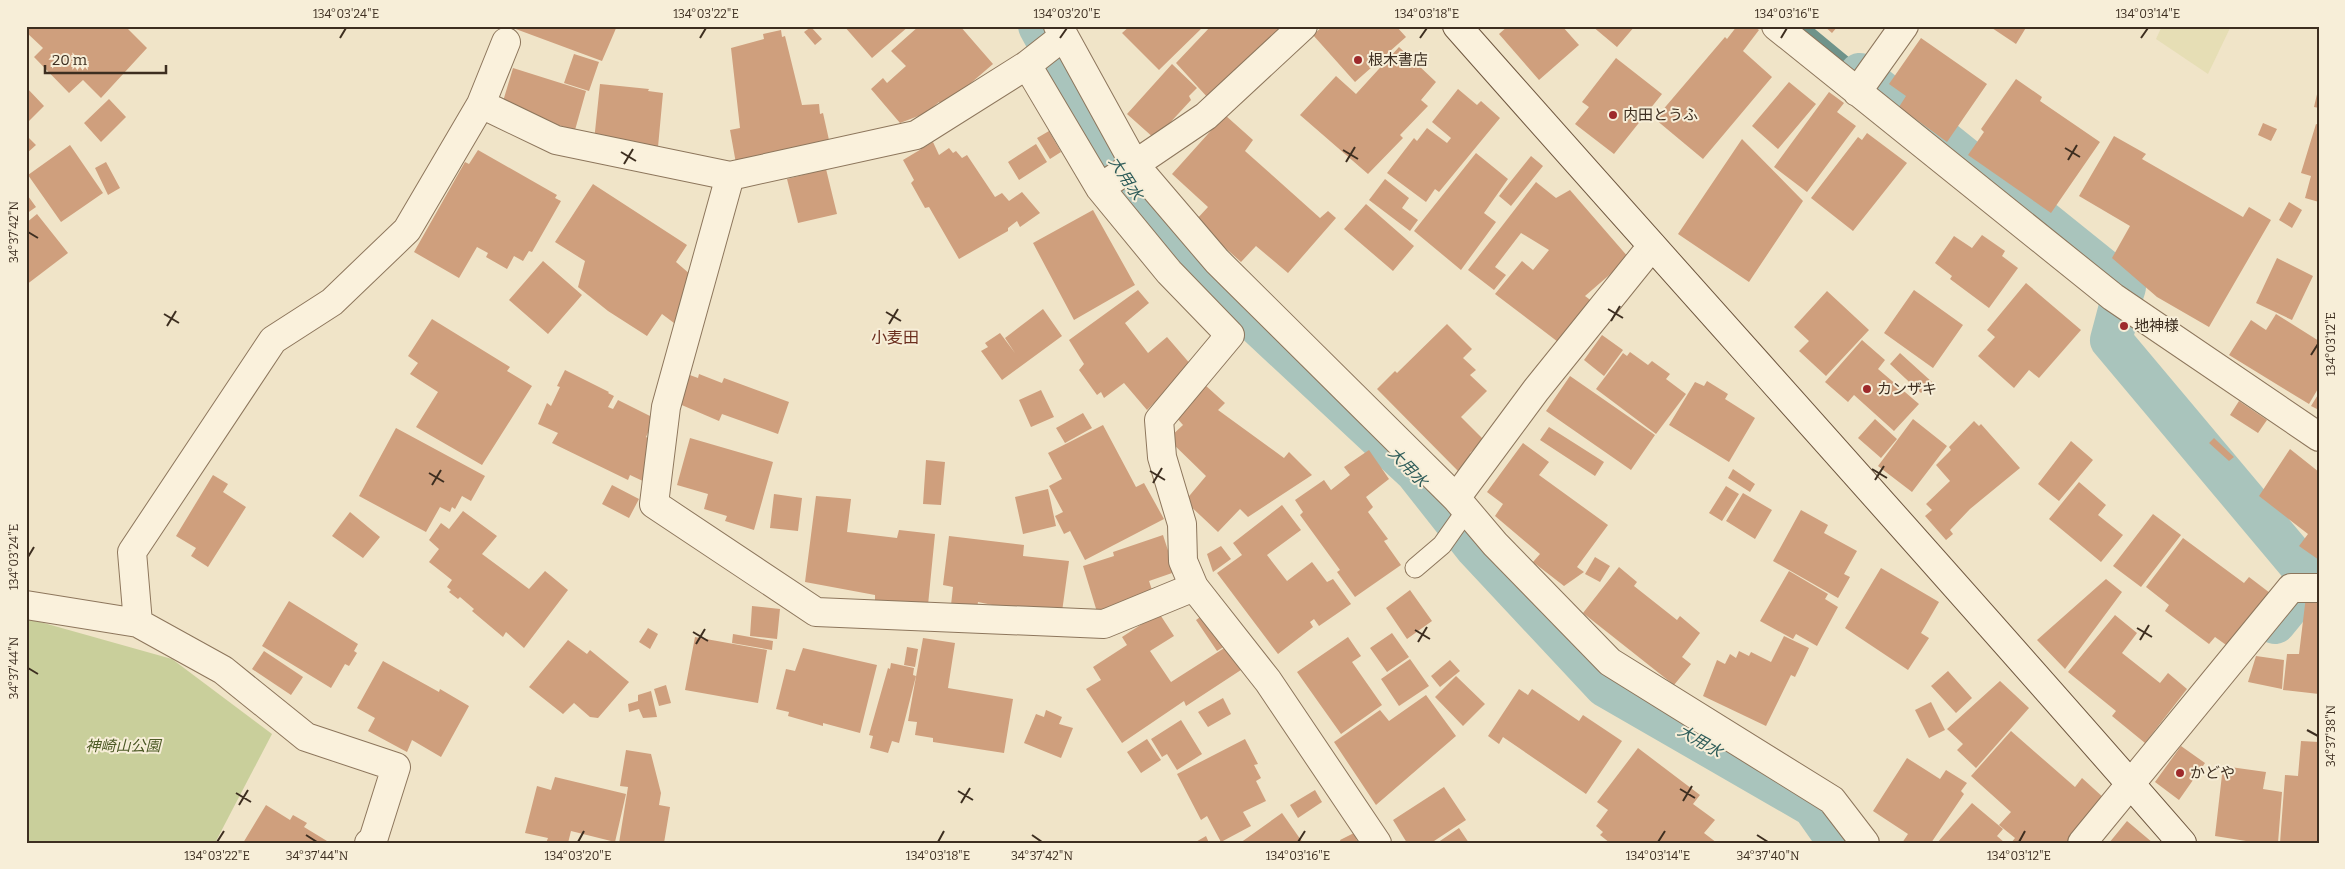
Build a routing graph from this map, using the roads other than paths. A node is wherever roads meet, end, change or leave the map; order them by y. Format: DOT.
graph roads {
  1 [pos="1303,26"];
  2 [pos="1457,26"];
  3 [pos="1776,26"];
  4 [pos="1904,26"];
  5 [pos="506,42"];
  6 [pos="1049,45"];
  7 [pos="1863,83"];
  8 [pos="481,104"];
  9 [pos="730,176"];
  10 [pos="1119,176"];
  11 [pos="1652,246"];
  12 [pos="1245,319"];
  13 [pos="2319,438"];
  14 [pos="1461,504"];
  15 [pos="1415,568"];
  16 [pos="1194,587"];
  17 [pos="2307,588"];
  18 [pos="26,605"];
  19 [pos="138,623"];
  20 [pos="2131,784"];
  21 [pos="369,843"];
  22 [pos="1377,843"];
  23 [pos="1865,843"];
  24 [pos="2082,843"];
  25 [pos="2182,843"];
  1 -- 10 [label="street"];
  2 -- 11 [label="street"];
  3 -- 7 [label="street"];
  4 -- 7 [label="street"];
  5 -- 8 [label="street"];
  6 -- 9 [label="street"];
  6 -- 10 [label="street"];
  6 -- 10 [label="street"];
  7 -- 13 [label="street"];
  8 -- 9 [label="street"];
  8 -- 19 [label="street"];
  9 -- 16 [label="street"];
  10 -- 12 [label="street"];
  10 -- 12 [label="street"];
  11 -- 14 [label="street"];
  11 -- 20 [label="street"];
  12 -- 14 [label="street"];
  12 -- 16 [label="street"];
  14 -- 15 [label="lane"];
  14 -- 23 [label="street"];
  16 -- 22 [label="street"];
  17 -- 20 [label="street"];
  18 -- 19 [label="street"];
  19 -- 21 [label="street"];
  20 -- 24 [label="street"];
  20 -- 25 [label="street"];
}
